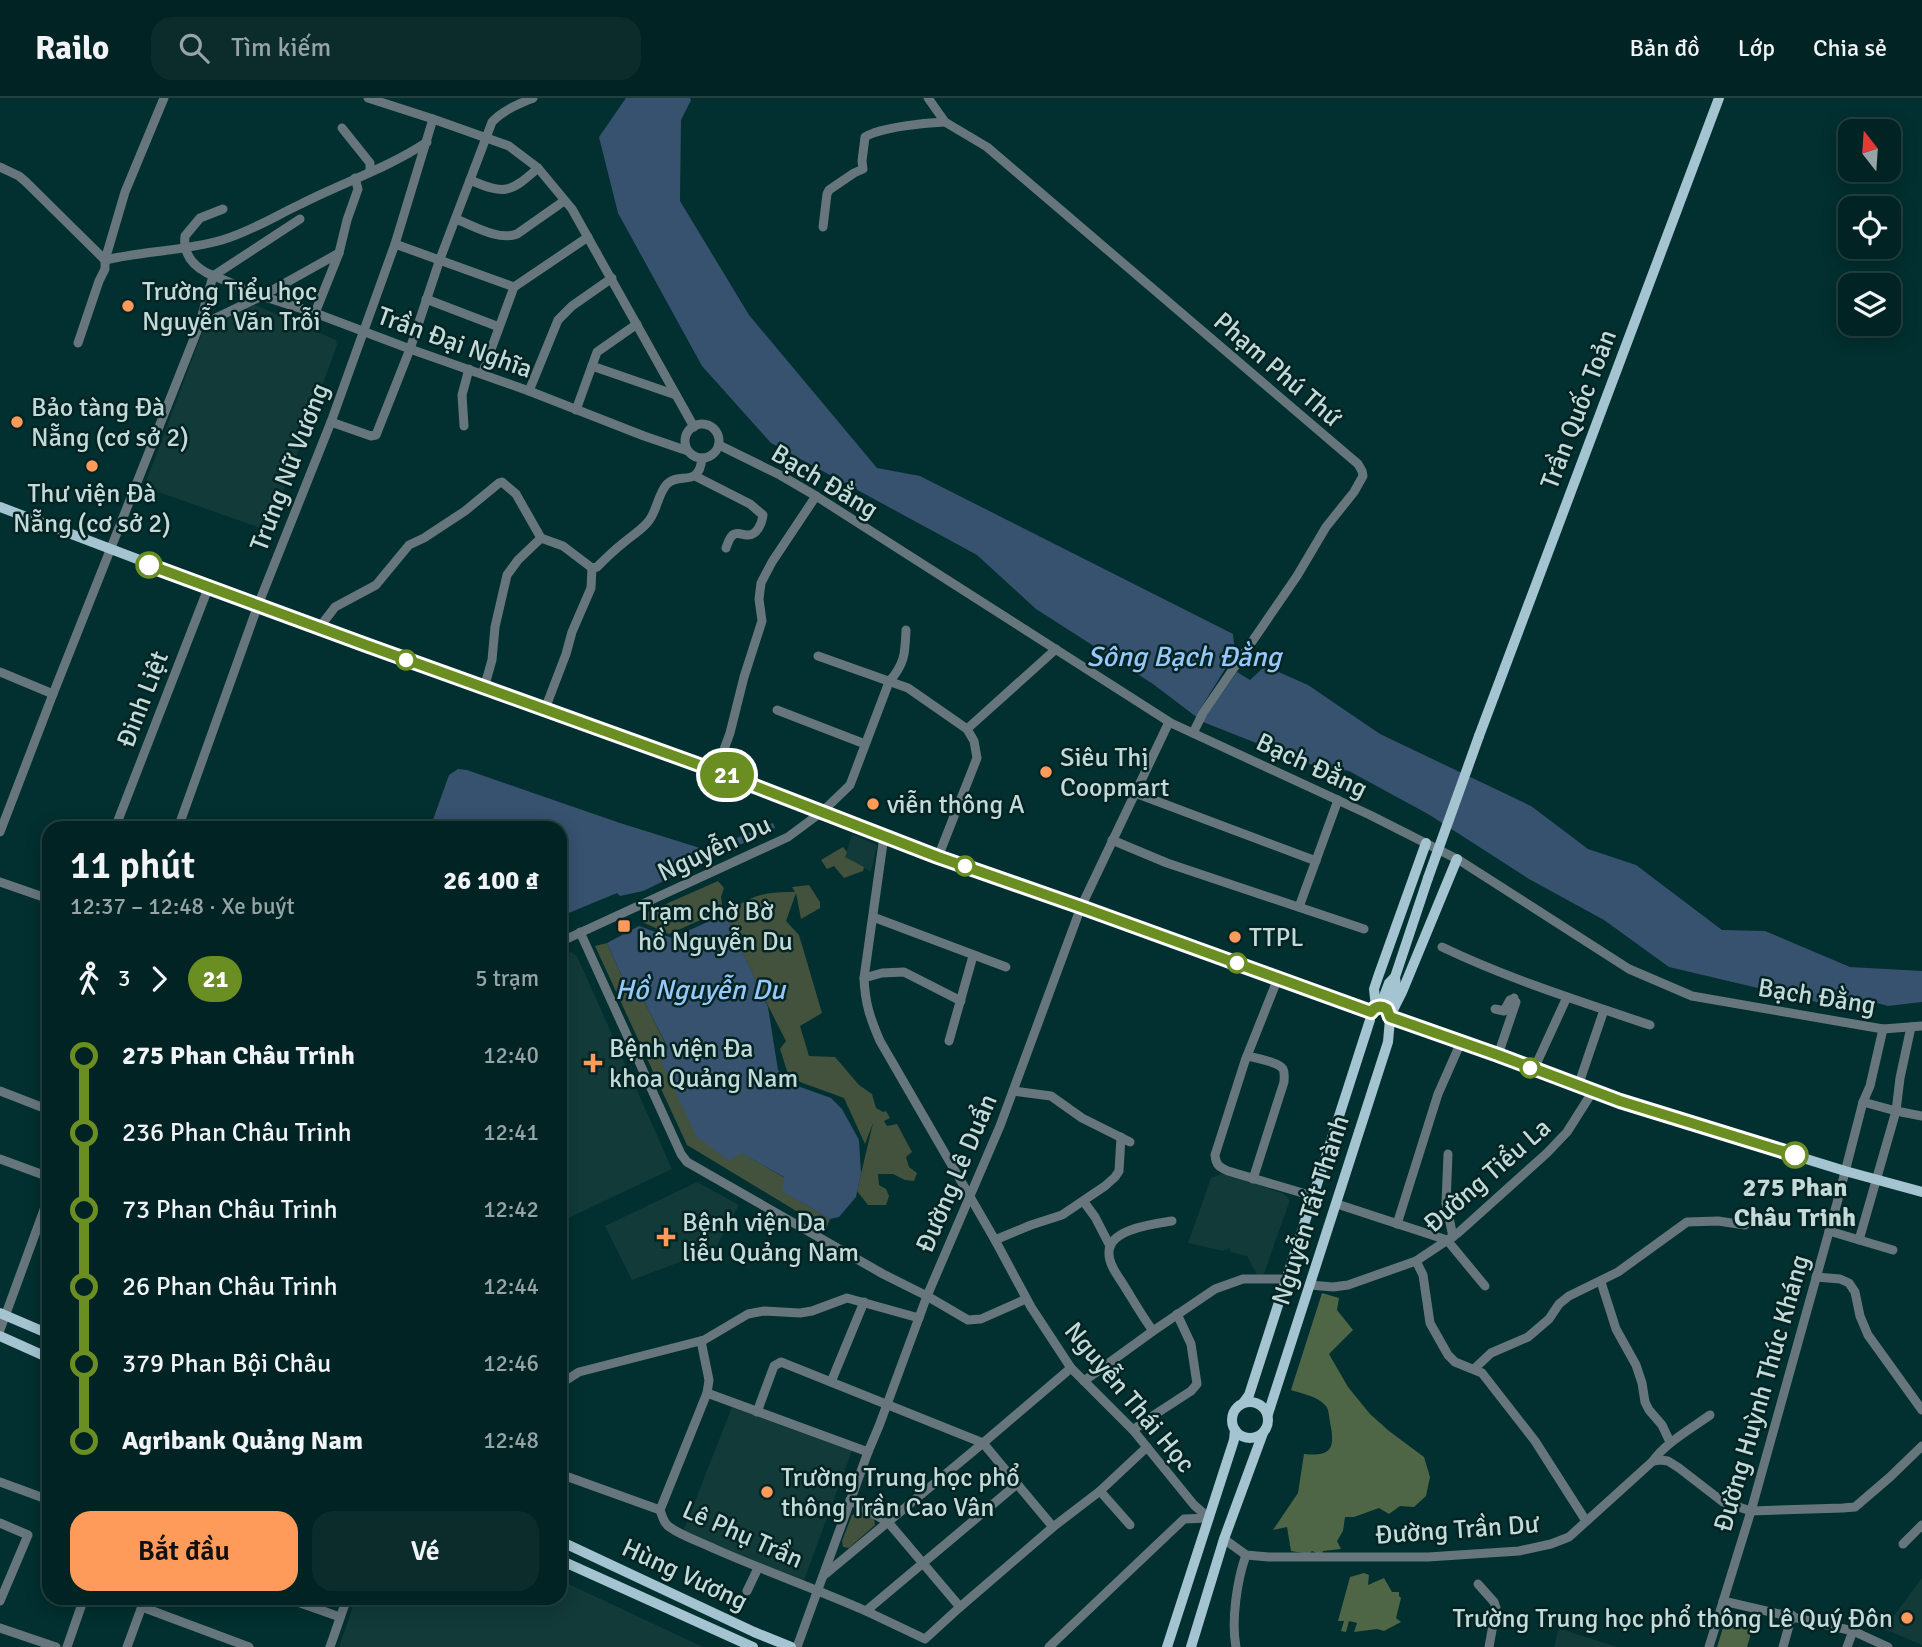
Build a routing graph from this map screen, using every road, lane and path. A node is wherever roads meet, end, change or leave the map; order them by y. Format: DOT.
graph roads {
  1 [pos="164,98"];
  2 [pos="368,98"];
  3 [pos="533,98"];
  4 [pos="928,98"];
  5 [pos="1718,98"];
  6 [pos="433,119"];
  7 [pos="945,122"];
  8 [pos="342,128"];
  9 [pos="486,137"];
  10 [pos="426,142"];
  11 [pos="0,167"];
  12 [pos="538,168"];
  13 [pos="370,171"];
  14 [pos="355,178"];
  15 [pos="470,180"];
  16 [pos="564,201"];
  17 [pos="222,209"];
  18 [pos="300,219"];
  19 [pos="456,219"];
  20 [pos="822,227"];
  21 [pos="588,237"];
  22 [pos="395,244"];
  23 [pos="184,249"];
  24 [pos="339,253"];
  25 [pos="440,259"];
  26 [pos="106,260"];
  27 [pos="210,274"];
  28 [pos="612,278"];
  29 [pos="514,287"];
  30 [pos="262,296"];
  31 [pos="426,299"];
  32 [pos="314,313"];
  33 [pos="637,324"];
  34 [pos="199,326"];
  35 [pos="499,327"];
  36 [pos="363,331"];
  37 [pos="78,343"];
  38 [pos="410,349"];
  39 [pos="592,366"];
  40 [pos="469,369"];
  41 [pos="482,374"];
  42 [pos="529,391"];
  43 [pos="676,395"];
  44 [pos="576,410"];
  45 [pos="331,422"];
  46 [pos="464,426"];
  47 [pos="694,427"];
  48 [pos="719,445"];
  49 [pos="688,451"];
  50 [pos="702,458"];
  51 [pos="695,477"];
  52 [pos="816,496"];
  53 [pos="0,507"];
  54 [pos="541,538"];
  55 [pos="726,548"];
  56 [pos="111,550"];
  57 [pos="592,568"];
  58 [pos="209,586"];
  59 [pos="258,605"];
  60 [pos="319,628"];
  61 [pos="906,630"];
  62 [pos="1056,649"];
  63 [pos="818,656"];
  64 [pos="0,672"];
  65 [pos="889,682"];
  66 [pos="484,688"];
  67 [pos="52,694"];
  68 [pos="545,709"];
  69 [pos="777,710"];
  70 [pos="1169,722"];
  71 [pos="967,729"];
  72 [pos="1193,733"];
  73 [pos="865,744"];
  74 [pos="716,771"];
  75 [pos="1135,793"];
  76 [pos="1338,800"];
  77 [pos="823,811"];
  78 [pos="118,821"];
  79 [pos="181,821"];
  80 [pos="0,832"];
  81 [pos="884,836"];
  82 [pos="1112,840"];
  83 [pos="1426,843"];
  84 [pos="938,857"];
  85 [pos="1457,859"];
  86 [pos="1316,861"];
  87 [pos="0,882"];
  88 [pos="42,897"];
  89 [pos="1081,907"];
  90 [pos="1299,907"];
  91 [pos="873,917"];
  92 [pos="1364,929"];
  93 [pos="580,932"];
  94 [pos="567,938"];
  95 [pos="1442,947"];
  96 [pos="972,956"];
  97 [pos="1006,967"];
  98 [pos="864,978"];
  99 [pos="1279,978"];
  100 [pos="1567,997"];
  101 [pos="961,1001"];
  102 [pos="1495,1009"];
  103 [pos="1604,1010"];
  104 [pos="1382,1013"];
  105 [pos="1650,1025"];
  106 [pos="1922,1026"];
  107 [pos="1911,1027"];
  108 [pos="1883,1029"];
  109 [pos="949,1041"];
  110 [pos="1461,1042"];
  111 [pos="1498,1055"];
  112 [pos="1247,1056"];
  113 [pos="1534,1069"];
  114 [pos="1578,1086"];
  115 [pos="0,1091"];
  116 [pos="1013,1091"];
  117 [pos="1593,1091"];
  118 [pos="1863,1102"];
  119 [pos="42,1107"];
  120 [pos="1896,1111"];
  121 [pos="1922,1116"];
  122 [pos="1448,1154"];
  123 [pos="0,1159"];
  124 [pos="1845,1171"];
  125 [pos="42,1174"];
  126 [pos="1253,1179"];
  127 [pos="1877,1180"];
  128 [pos="1922,1192"];
  129 [pos="969,1196"];
  130 [pos="1313,1196"];
  131 [pos="1084,1202"];
  132 [pos="1336,1204"];
  133 [pos="42,1214"];
  134 [pos="1172,1221"];
  135 [pos="1397,1224"];
  136 [pos="1745,1225"];
  137 [pos="1829,1231"];
  138 [pos="1450,1238"];
  139 [pos="995,1240"];
  140 [pos="1859,1240"];
  141 [pos="1110,1246"];
  142 [pos="1893,1250"];
  143 [pos="1416,1261"];
  144 [pos="1816,1277"];
  145 [pos="1286,1279"];
  146 [pos="1601,1282"];
  147 [pos="1310,1285"];
  148 [pos="1485,1286"];
  149 [pos="928,1296"];
  150 [pos="1026,1299"];
  151 [pos="864,1303"];
  152 [pos="3,1314"];
  153 [pos="1177,1314"];
  154 [pos="919,1318"];
  155 [pos="0,1330"];
  156 [pos="42,1331"];
  157 [pos="1153,1331"];
  158 [pos="0,1336"];
  159 [pos="701,1341"];
  160 [pos="42,1355"];
  161 [pos="1071,1368"];
  162 [pos="1474,1369"];
  163 [pos="567,1380"];
  164 [pos="1084,1381"];
  165 [pos="831,1382"];
  166 [pos="707,1393"];
  167 [pos="1244,1402"];
  168 [pos="887,1404"];
  169 [pos="1922,1410"];
  170 [pos="757,1412"];
  171 [pos="1268,1414"];
  172 [pos="1710,1415"];
  173 [pos="1133,1430"];
  174 [pos="1235,1430"];
  175 [pos="1263,1433"];
  176 [pos="1670,1442"];
  177 [pos="983,1443"];
  178 [pos="1922,1446"];
  179 [pos="1147,1447"];
  180 [pos="868,1452"];
  181 [pos="1653,1461"];
  182 [pos="567,1477"];
  183 [pos="1,1484"];
  184 [pos="1017,1484"];
  185 [pos="1100,1491"];
  186 [pos="42,1498"];
  187 [pos="850,1500"];
  188 [pos="660,1510"];
  189 [pos="1751,1511"];
  190 [pos="1209,1518"];
  191 [pos="1586,1521"];
  192 [pos="888,1522"];
  193 [pos="0,1523"];
  194 [pos="1129,1525"];
  195 [pos="1922,1525"];
  196 [pos="1053,1527"];
  197 [pos="1224,1539"];
  198 [pos="567,1544"];
  199 [pos="1903,1544"];
  200 [pos="1246,1555"];
  201 [pos="567,1563"];
  202 [pos="923,1563"];
  203 [pos="758,1568"];
  204 [pos="822,1577"];
  205 [pos="4,1578"];
  206 [pos="1478,1584"];
  207 [pos="817,1589"];
  208 [pos="747,1591"];
  209 [pos="0,1601"];
  210 [pos="1723,1601"];
  211 [pos="82,1605"];
  212 [pos="143,1605"];
  213 [pos="149,1605"];
  214 [pos="306,1605"];
  215 [pos="344,1605"];
  216 [pos="960,1607"];
  217 [pos="866,1611"];
  218 [pos="1792,1615"];
  219 [pos="340,1617"];
  220 [pos="0,1628"];
  221 [pos="1853,1631"];
  222 [pos="935,1632"];
  223 [pos="56,1647"];
  224 [pos="67,1647"];
  225 [pos="127,1647"];
  226 [pos="249,1647"];
  227 [pos="330,1647"];
  228 [pos="753,1647"];
  229 [pos="791,1647"];
  230 [pos="797,1647"];
  231 [pos="929,1647"];
  232 [pos="1049,1647"];
  233 [pos="1167,1647"];
  234 [pos="1191,1647"];
  235 [pos="1236,1647"];
  236 [pos="1489,1647"];
  237 [pos="1709,1647"];
  238 [pos="1783,1647"];
  239 [pos="1847,1647"];
  240 [pos="1888,1647"];
  1 -- 26 [label="street"];
  2 -- 6 [label="street"];
  3 -- 9 [label="street"];
  4 -- 7 [label="street, Phạm Phú Thứ"];
  5 -- 104 [label="main road, Trần Quốc Toản, bridge"];
  6 -- 9 [label="street"];
  6 -- 10 [label="street, Trưng Nữ Vương"];
  7 -- 20 [label="street"];
  7 -- 72 [label="street, Phạm Phú Thứ"];
  8 -- 13 [label="street"];
  9 -- 12 [label="street"];
  9 -- 15 [label="street"];
  10 -- 13 [label="street"];
  10 -- 22 [label="street, Trưng Nữ Vương"];
  11 -- 26 [label="street"];
  12 -- 15 [label="street"];
  12 -- 16 [label="street"];
  13 -- 14 [label="street"];
  14 -- 23 [label="street"];
  14 -- 24 [label="street"];
  15 -- 19 [label="street"];
  16 -- 19 [label="street"];
  16 -- 21 [label="street"];
  17 -- 23 [label="street"];
  18 -- 27 [label="street"];
  19 -- 25 [label="street"];
  21 -- 28 [label="street"];
  21 -- 29 [label="street"];
  22 -- 25 [label="street"];
  22 -- 36 [label="street, Trưng Nữ Vương"];
  23 -- 26 [label="street"];
  23 -- 27 [label="street"];
  24 -- 30 [label="street"];
  24 -- 32 [label="street"];
  25 -- 29 [label="street"];
  25 -- 31 [label="street"];
  26 -- 37 [label="street"];
  27 -- 30 [label="street, Trần Đại Nghĩa"];
  27 -- 34 [label="street"];
  28 -- 33 [label="street"];
  28 -- 42 [label="street"];
  29 -- 35 [label="street"];
  30 -- 32 [label="street, Trần Đại Nghĩa"];
  30 -- 34 [label="street"];
  31 -- 35 [label="street"];
  31 -- 38 [label="street"];
  32 -- 36 [label="street, Trần Đại Nghĩa"];
  33 -- 39 [label="street"];
  33 -- 43 [label="street"];
  34 -- 56 [label="street"];
  35 -- 41 [label="street"];
  36 -- 38 [label="street, Trần Đại Nghĩa"];
  36 -- 45 [label="street, Trưng Nữ Vương"];
  38 -- 40 [label="street, Trần Đại Nghĩa"];
  38 -- 45 [label="street"];
  39 -- 43 [label="street"];
  39 -- 44 [label="street"];
  40 -- 41 [label="street, Trần Đại Nghĩa"];
  40 -- 46 [label="street"];
  41 -- 42 [label="street, Trần Đại Nghĩa"];
  42 -- 44 [label="street, Trần Đại Nghĩa"];
  43 -- 47 [label="street"];
  44 -- 49 [label="street, Trần Đại Nghĩa"];
  45 -- 59 [label="street, Trưng Nữ Vương"];
  47 -- 48 [label="street"];
  47 -- 49 [label="street"];
  48 -- 50 [label="street"];
  48 -- 52 [label="street, Bạch Đằng"];
  49 -- 50 [label="street"];
  50 -- 51 [label="street"];
  51 -- 55 [label="street"];
  51 -- 57 [label="street"];
  52 -- 62 [label="street, Bạch Đằng"];
  52 -- 74 [label="street"];
  53 -- 56 [label="main road"];
  54 -- 57 [label="street"];
  54 -- 60 [label="street"];
  54 -- 66 [label="street"];
  56 -- 58 [label="main road"];
  56 -- 67 [label="street"];
  57 -- 68 [label="street"];
  58 -- 59 [label="main road"];
  58 -- 78 [label="street, Đinh Liệt"];
  59 -- 60 [label="main road"];
  59 -- 79 [label="street, Trưng Nữ Vương"];
  60 -- 66 [label="main road"];
  61 -- 65 [label="street, Nguyễn Du"];
  62 -- 70 [label="street, Bạch Đằng"];
  62 -- 71 [label="street"];
  63 -- 65 [label="street"];
  64 -- 67 [label="street"];
  65 -- 71 [label="street"];
  65 -- 73 [label="street, Nguyễn Du"];
  66 -- 68 [label="main road"];
  67 -- 80 [label="street"];
  68 -- 74 [label="main road"];
  69 -- 73 [label="street"];
  70 -- 72 [label="street, Bạch Đằng"];
  70 -- 75 [label="street, Đường Lê Duẩn"];
  71 -- 84 [label="street"];
  72 -- 76 [label="street, Bạch Đằng"];
  73 -- 77 [label="street, Nguyễn Du"];
  74 -- 77 [label="main road"];
  75 -- 82 [label="street, Đường Lê Duẩn"];
  75 -- 86 [label="street"];
  76 -- 83 [label="street, Bạch Đằng"];
  76 -- 86 [label="street"];
  77 -- 81 [label="main road"];
  77 -- 93 [label="street, Nguyễn Du"];
  81 -- 84 [label="main road"];
  81 -- 91 [label="street, Nguyễn Thái Học"];
  82 -- 89 [label="street, Đường Lê Duẩn"];
  82 -- 90 [label="street"];
  83 -- 85 [label="street, Bạch Đằng"];
  83 -- 104 [label="main road"];
  84 -- 89 [label="main road"];
  85 -- 104 [label="main road"];
  85 -- 108 [label="street, Bạch Đằng"];
  86 -- 90 [label="street"];
  87 -- 88 [label="street"];
  89 -- 99 [label="main road"];
  89 -- 116 [label="street, Đường Lê Duẩn"];
  90 -- 92 [label="street"];
  91 -- 96 [label="street"];
  91 -- 98 [label="street, Nguyễn Thái Học"];
  93 -- 94 [label="street, Nguyễn Du"];
  93 -- 149 [label="street"];
  95 -- 100 [label="street"];
  96 -- 97 [label="street"];
  96 -- 101 [label="street"];
  98 -- 101 [label="street"];
  98 -- 129 [label="street, Nguyễn Thái Học"];
  99 -- 104 [label="main road"];
  99 -- 112 [label="street"];
  100 -- 103 [label="street"];
  100 -- 113 [label="street"];
  101 -- 109 [label="street"];
  102 -- 111 [label="street"];
  103 -- 105 [label="street"];
  103 -- 114 [label="street"];
  104 -- 110 [label="main road"];
  104 -- 130 [label="main road, Nguyễn Tất Thành"];
  104 -- 132 [label="main road, Nguyễn Tất Thành"];
  106 -- 107 [label="street, Bạch Đằng"];
  107 -- 108 [label="street, Bạch Đằng"];
  107 -- 120 [label="street"];
  108 -- 118 [label="street, Đường Huỳnh Thúc Kháng"];
  110 -- 111 [label="main road"];
  110 -- 135 [label="street"];
  111 -- 113 [label="main road"];
  112 -- 126 [label="street"];
  112 -- 126 [label="street"];
  113 -- 114 [label="main road"];
  114 -- 117 [label="main road"];
  115 -- 119 [label="street"];
  116 -- 129 [label="street, Đường Lê Duẩn"];
  116 -- 131 [label="street"];
  117 -- 124 [label="main road"];
  117 -- 138 [label="street, Đường Tiểu La"];
  118 -- 120 [label="street"];
  118 -- 124 [label="street, Đường Huỳnh Thúc Kháng"];
  120 -- 121 [label="street"];
  120 -- 127 [label="street"];
  122 -- 138 [label="street"];
  123 -- 125 [label="street"];
  124 -- 127 [label="main road"];
  124 -- 137 [label="street, Đường Huỳnh Thúc Kháng"];
  126 -- 130 [label="street"];
  127 -- 128 [label="main road"];
  127 -- 140 [label="street"];
  129 -- 139 [label="street, Nguyễn Thái Học"];
  129 -- 149 [label="street, Đường Lê Duẩn"];
  130 -- 145 [label="main road, Nguyễn Tất Thành"];
  131 -- 139 [label="street"];
  131 -- 141 [label="street"];
  132 -- 135 [label="street"];
  132 -- 147 [label="main road, Nguyễn Tất Thành"];
  133 -- 152 [label="street"];
  134 -- 141 [label="street"];
  135 -- 138 [label="street"];
  136 -- 146 [label="street"];
  137 -- 140 [label="street"];
  137 -- 144 [label="street, Đường Huỳnh Thúc Kháng"];
  138 -- 143 [label="street, Đường Tiểu La"];
  138 -- 148 [label="street"];
  139 -- 150 [label="street, Nguyễn Thái Học"];
  140 -- 142 [label="street"];
  141 -- 157 [label="street"];
  143 -- 147 [label="street, Đường Tiểu La"];
  143 -- 162 [label="street"];
  144 -- 169 [label="street"];
  144 -- 189 [label="street, Đường Huỳnh Thúc Kháng"];
  145 -- 153 [label="street"];
  145 -- 167 [label="main road, Nguyễn Tất Thành"];
  146 -- 162 [label="street"];
  146 -- 176 [label="street"];
  147 -- 171 [label="main road, Nguyễn Tất Thành"];
  149 -- 150 [label="street"];
  149 -- 154 [label="street, Đường Lê Duẩn"];
  150 -- 161 [label="street, Nguyễn Thái Học"];
  151 -- 154 [label="street"];
  151 -- 159 [label="street"];
  151 -- 165 [label="street"];
  152 -- 155 [label="street"];
  152 -- 156 [label="main road"];
  153 -- 157 [label="street"];
  153 -- 173 [label="street"];
  154 -- 168 [label="street, Đường Lê Duẩn"];
  157 -- 164 [label="street"];
  158 -- 160 [label="main road"];
  159 -- 163 [label="street"];
  159 -- 166 [label="street"];
  161 -- 164 [label="street, Nguyễn Thái Học"];
  161 -- 177 [label="street"];
  162 -- 191 [label="street"];
  164 -- 173 [label="street, Nguyễn Thái Học"];
  165 -- 168 [label="street"];
  165 -- 170 [label="street"];
  166 -- 170 [label="street"];
  166 -- 188 [label="street"];
  167 -- 171 [label="main road"];
  167 -- 174 [label="main road"];
  168 -- 177 [label="street"];
  168 -- 180 [label="street, Đường Lê Duẩn"];
  170 -- 180 [label="street"];
  171 -- 175 [label="main road"];
  172 -- 176 [label="street, Đường Trần Dư"];
  173 -- 179 [label="street, Nguyễn Thái Học"];
  174 -- 175 [label="main road"];
  174 -- 190 [label="main road"];
  175 -- 197 [label="main road"];
  176 -- 181 [label="street, Đường Trần Dư"];
  177 -- 184 [label="street"];
  177 -- 192 [label="street"];
  178 -- 189 [label="street"];
  179 -- 185 [label="street"];
  179 -- 190 [label="street, Nguyễn Thái Học"];
  180 -- 187 [label="street, Đường Lê Duẩn"];
  181 -- 189 [label="street"];
  181 -- 191 [label="street, Đường Trần Dư"];
  182 -- 188 [label="street"];
  183 -- 186 [label="street"];
  184 -- 196 [label="street"];
  184 -- 202 [label="street"];
  185 -- 194 [label="street"];
  185 -- 196 [label="street"];
  187 -- 192 [label="street"];
  187 -- 204 [label="street, Đường Lê Duẩn"];
  188 -- 203 [label="street, Lê Phụ Trần"];
  189 -- 210 [label="street, Đường Huỳnh Thúc Kháng"];
  190 -- 232 [label="street"];
  190 -- 233 [label="main road"];
  191 -- 200 [label="street, Đường Trần Dư"];
  192 -- 202 [label="street"];
  192 -- 204 [label="street"];
  193 -- 205 [label="street"];
  195 -- 199 [label="street"];
  196 -- 216 [label="street"];
  197 -- 200 [label="street"];
  197 -- 234 [label="main road"];
  198 -- 229 [label="main road, Hùng Vương"];
  200 -- 235 [label="street"];
  201 -- 228 [label="main road, Hùng Vương"];
  202 -- 216 [label="street"];
  202 -- 217 [label="street"];
  203 -- 207 [label="street, Lê Phụ Trần"];
  203 -- 208 [label="street"];
  204 -- 207 [label="street, Đường Lê Duẩn"];
  205 -- 209 [label="street"];
  206 -- 236 [label="street"];
  207 -- 217 [label="street, Lê Phụ Trần"];
  207 -- 230 [label="street, Đường Lê Duẩn"];
  210 -- 218 [label="street"];
  210 -- 237 [label="street, Đường Huỳnh Thúc Kháng"];
  211 -- 224 [label="street"];
  212 -- 225 [label="street"];
  213 -- 226 [label="street"];
  214 -- 219 [label="street"];
  215 -- 219 [label="street"];
  216 -- 222 [label="street"];
  217 -- 222 [label="street, Lê Phụ Trần"];
  218 -- 221 [label="street"];
  218 -- 238 [label="street"];
  219 -- 227 [label="street"];
  220 -- 223 [label="street"];
  221 -- 239 [label="street"];
  221 -- 240 [label="street"];
  222 -- 231 [label="street"];
}
